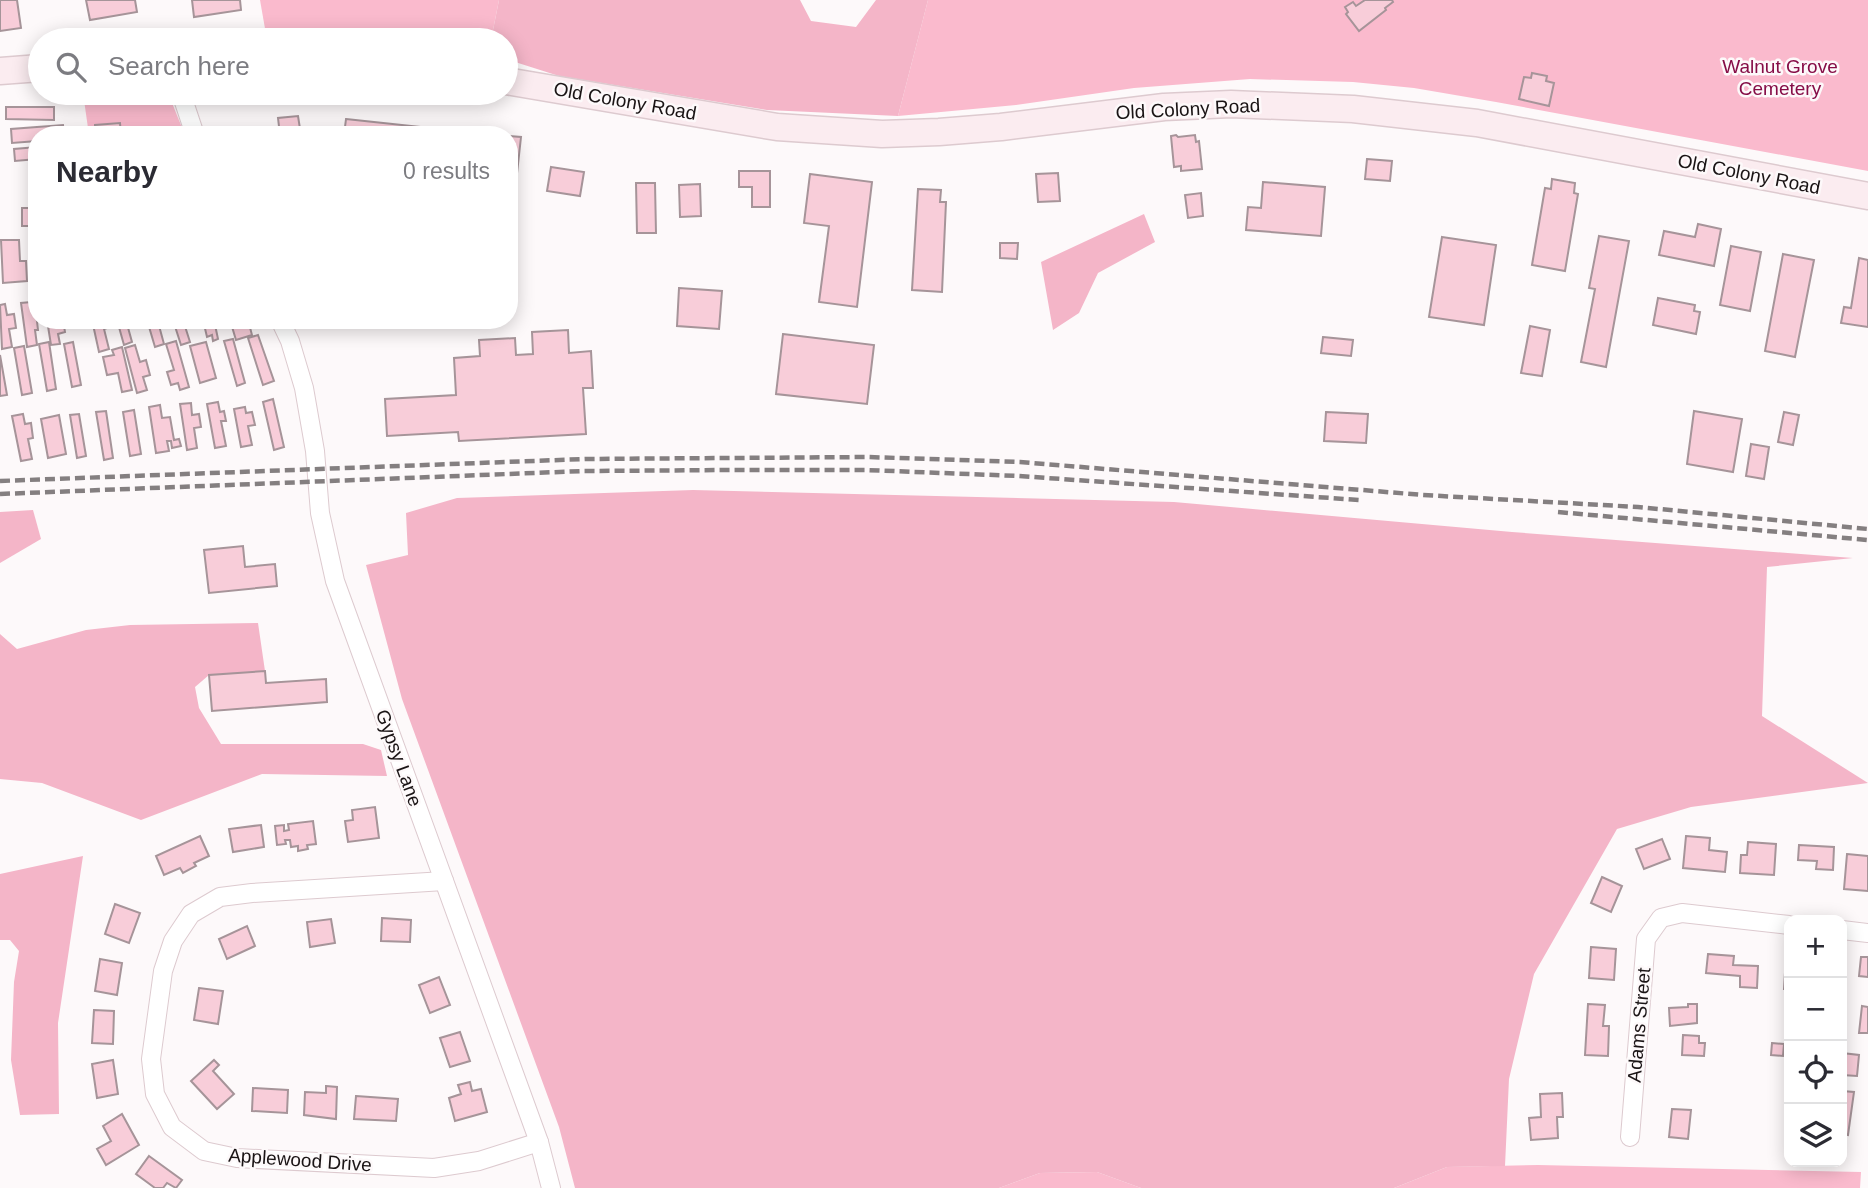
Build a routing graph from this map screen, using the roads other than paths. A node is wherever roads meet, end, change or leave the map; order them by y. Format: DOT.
graph roads {
  1 [pos="28,69"];
  2 [pos="0,71"];
  3 [pos="518,83"];
  4 [pos="185,105"];
  5 [pos="192,126"];
  6 [pos="1868,196"];
  7 [pos="284,329"];
  8 [pos="444,881"];
  9 [pos="1784,924"];
  10 [pos="1847,931"];
  11 [pos="1868,933"];
  12 [pos="1630,1137"];
  13 [pos="539,1142"];
  14 [pos="551,1188"];
  1 -- 2 [label="main road"];
  3 -- 6 [label="main road, Old Colony Road"];
  4 -- 5 [label="street"];
  7 -- 8 [label="street, Gypsy Lane"];
  8 -- 13 [label="street, Gypsy Lane"];
  8 -- 13 [label="street, Applewood Drive"];
  9 -- 12 [label="street, Adams Street"];
  10 -- 11 [label="street"];
  13 -- 14 [label="street, Gypsy Lane"];
}
